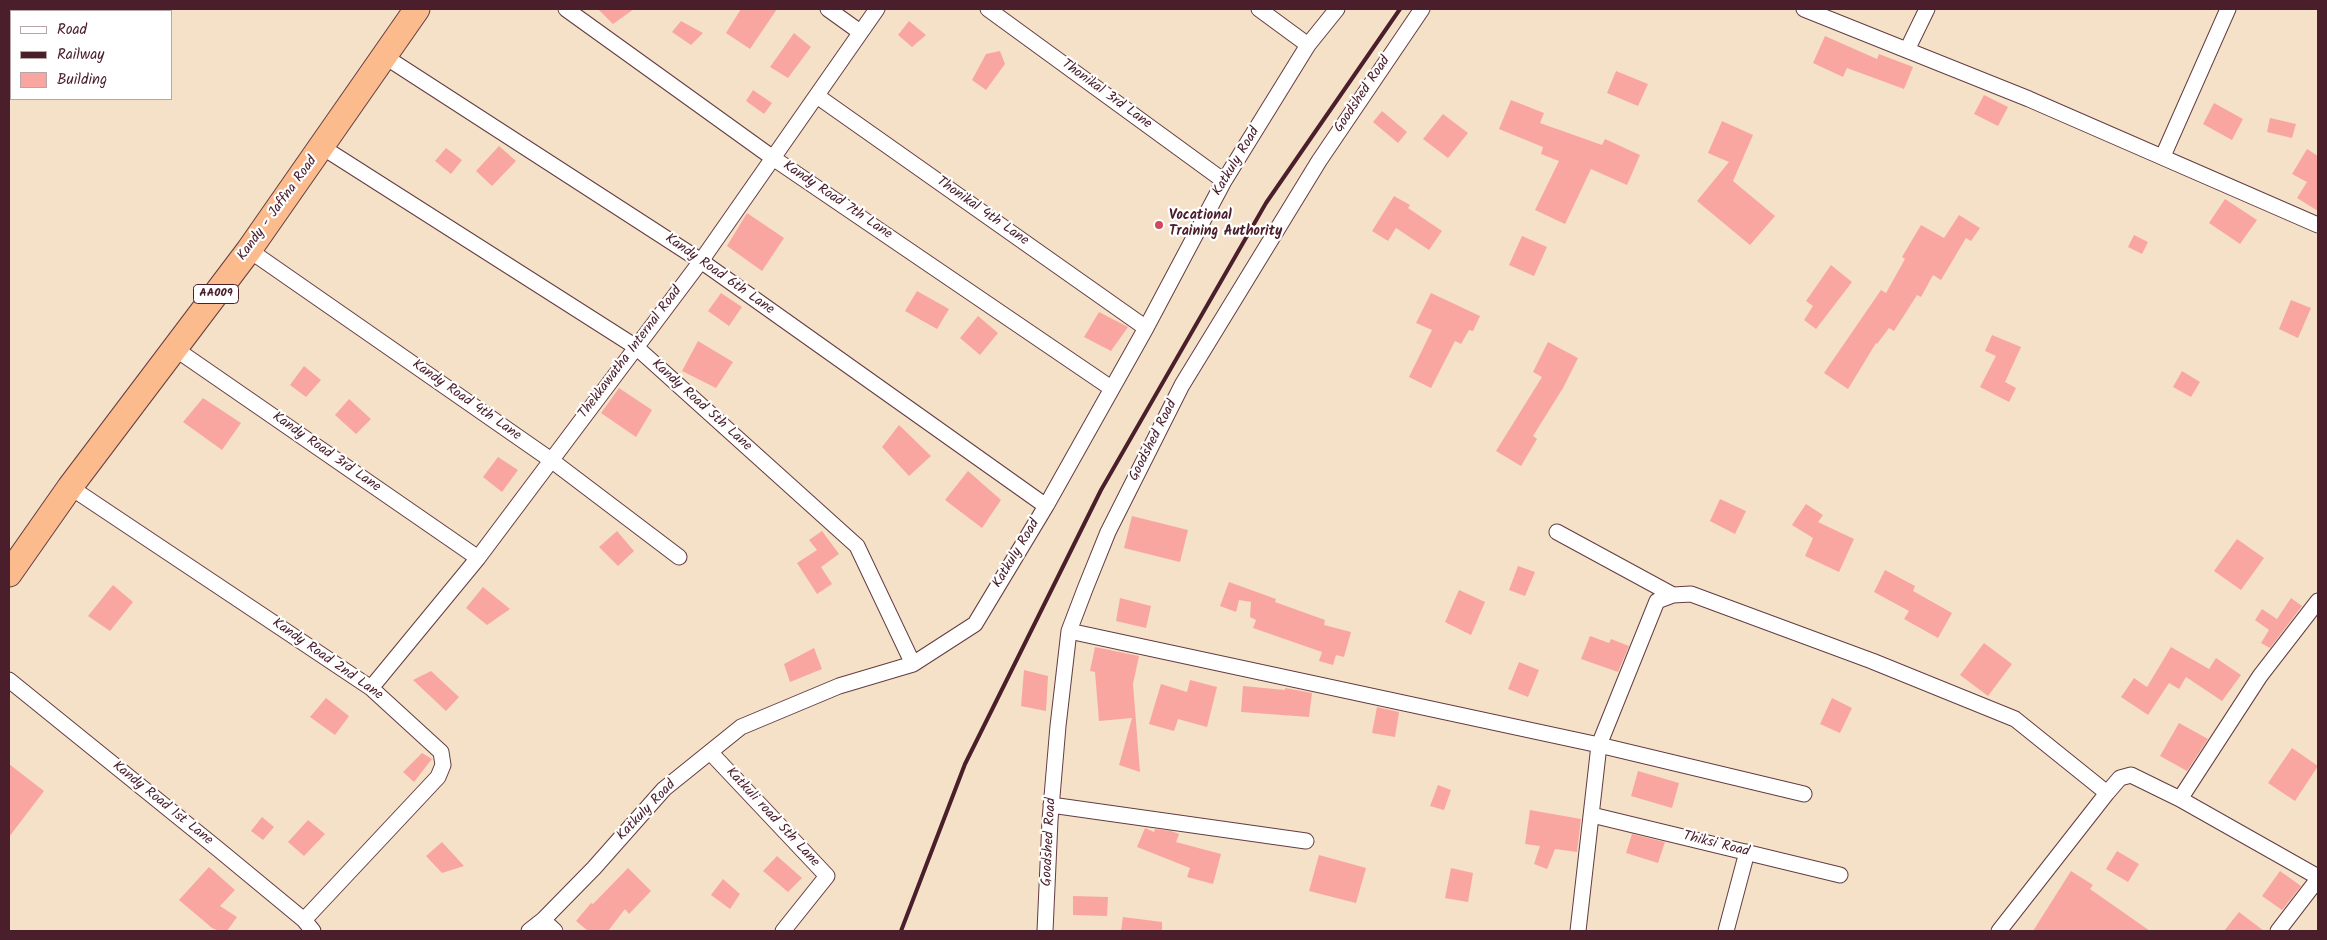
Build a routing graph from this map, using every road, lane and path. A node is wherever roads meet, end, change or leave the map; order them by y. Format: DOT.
graph roads {
  1 [pos="417,9"];
  2 [pos="566,9"];
  3 [pos="828,9"];
  4 [pos="877,9"];
  5 [pos="988,9"];
  6 [pos="1258,9"];
  7 [pos="1336,9"];
  8 [pos="1422,9"];
  9 [pos="1804,9"];
  10 [pos="1927,9"];
  11 [pos="2228,9"];
  12 [pos="860,32"];
  13 [pos="1308,45"];
  14 [pos="1907,50"];
  15 [pos="384,56"];
  16 [pos="817,96"];
  17 [pos="322,147"];
  18 [pos="2163,156"];
  19 [pos="773,158"];
  20 [pos="1224,181"];
  21 [pos="2318,225"];
  22 [pos="249,250"];
  23 [pos="701,261"];
  24 [pos="1146,328"];
  25 [pos="636,347"];
  26 [pos="174,348"];
  27 [pos="1111,388"];
  28 [pos="551,460"];
  29 [pos="70,487"];
  30 [pos="1046,506"];
  31 [pos="1557,532"];
  32 [pos="679,557"];
  33 [pos="478,558"];
  34 [pos="9,574"];
  35 [pos="1673,595"];
  36 [pos="2318,600"];
  37 [pos="1070,631"];
  38 [pos="913,664"];
  39 [pos="9,680"];
  40 [pos="372,688"];
  41 [pos="1599,745"];
  42 [pos="710,752"];
  43 [pos="2107,792"];
  44 [pos="1804,794"];
  45 [pos="2180,799"];
  46 [pos="1051,805"];
  47 [pos="1592,815"];
  48 [pos="1306,841"];
  49 [pos="1747,852"];
  50 [pos="1840,875"];
  51 [pos="2318,878"];
  52 [pos="543,920"];
  53 [pos="309,926"];
  54 [pos="529,931"];
  55 [pos="555,931"];
  56 [pos="783,931"];
  57 [pos="1045,931"];
  58 [pos="1578,931"];
  59 [pos="1726,931"];
  60 [pos="1999,931"];
  61 [pos="2278,931"];
  1 -- 15 [label="highway, Kandy - Jaffna Road / AA009"];
  2 -- 19 [label="street, Kandy Road 7th Lane"];
  3 -- 12 [label="street"];
  4 -- 12 [label="street, Thekkawatha Internal Road"];
  5 -- 20 [label="street, Thonikal 3rd Lane"];
  6 -- 13 [label="street"];
  7 -- 13 [label="street, Katkuly Road"];
  8 -- 37 [label="street, Goodshed Road"];
  9 -- 14 [label="street"];
  10 -- 14 [label="street"];
  11 -- 18 [label="street"];
  12 -- 16 [label="street, Thekkawatha Internal Road"];
  13 -- 20 [label="street, Katkuly Road"];
  14 -- 18 [label="street"];
  15 -- 17 [label="highway, Kandy - Jaffna Road / AA009"];
  15 -- 23 [label="street, Kandy Road 6th Lane"];
  16 -- 19 [label="street, Thekkawatha Internal Road"];
  16 -- 24 [label="street, Thonikal 4th Lane"];
  17 -- 22 [label="highway, Kandy - Jaffna Road / AA009"];
  17 -- 25 [label="street, Kandy Road 5th Lane"];
  18 -- 21 [label="street"];
  19 -- 23 [label="street, Thekkawatha Internal Road"];
  19 -- 27 [label="street, Kandy Road 7th Lane"];
  20 -- 24 [label="street, Katkuly Road"];
  22 -- 26 [label="highway, Kandy - Jaffna Road / AA009"];
  22 -- 28 [label="street, Kandy Road 4th Lane"];
  23 -- 25 [label="street, Thekkawatha Internal Road"];
  23 -- 30 [label="street, Kandy Road 6th Lane"];
  24 -- 27 [label="street, Katkuly Road"];
  25 -- 28 [label="street, Thekkawatha Internal Road"];
  25 -- 38 [label="street, Kandy Road 5th Lane"];
  26 -- 29 [label="highway, Kandy - Jaffna Road / AA009"];
  26 -- 33 [label="street, Kandy Road 3rd Lane"];
  27 -- 30 [label="street, Katkuly Road"];
  28 -- 32 [label="street, Kandy Road 4th Lane"];
  28 -- 33 [label="street, Thekkawatha Internal Road"];
  29 -- 34 [label="highway, Kandy - Jaffna Road / AA009"];
  29 -- 40 [label="street, Kandy Road 2nd Lane"];
  30 -- 38 [label="street, Katkuly Road"];
  31 -- 35 [label="street"];
  33 -- 40 [label="street, Thekkawatha Internal Road"];
  35 -- 41 [label="street"];
  35 -- 43 [label="street"];
  36 -- 45 [label="street"];
  37 -- 41 [label="street"];
  37 -- 46 [label="street, Goodshed Road"];
  38 -- 42 [label="street, Katkuly Road"];
  39 -- 53 [label="street, Kandy Road 1st Lane"];
  40 -- 53 [label="street, Kandy Road 2nd Lane"];
  41 -- 44 [label="street"];
  41 -- 47 [label="street"];
  42 -- 52 [label="street, Katkuly Road"];
  42 -- 56 [label="street, Katkuli road 5th Lane"];
  43 -- 45 [label="street"];
  43 -- 60 [label="street"];
  45 -- 51 [label="street"];
  46 -- 48 [label="street"];
  46 -- 57 [label="street, Goodshed Road"];
  47 -- 49 [label="street, Thiksi Road"];
  47 -- 58 [label="street"];
  49 -- 50 [label="street, Thiksi Road"];
  49 -- 59 [label="street"];
  51 -- 61 [label="street"];
  52 -- 54 [label="street, Katkuly Road"];
  52 -- 55 [label="street"];
}
